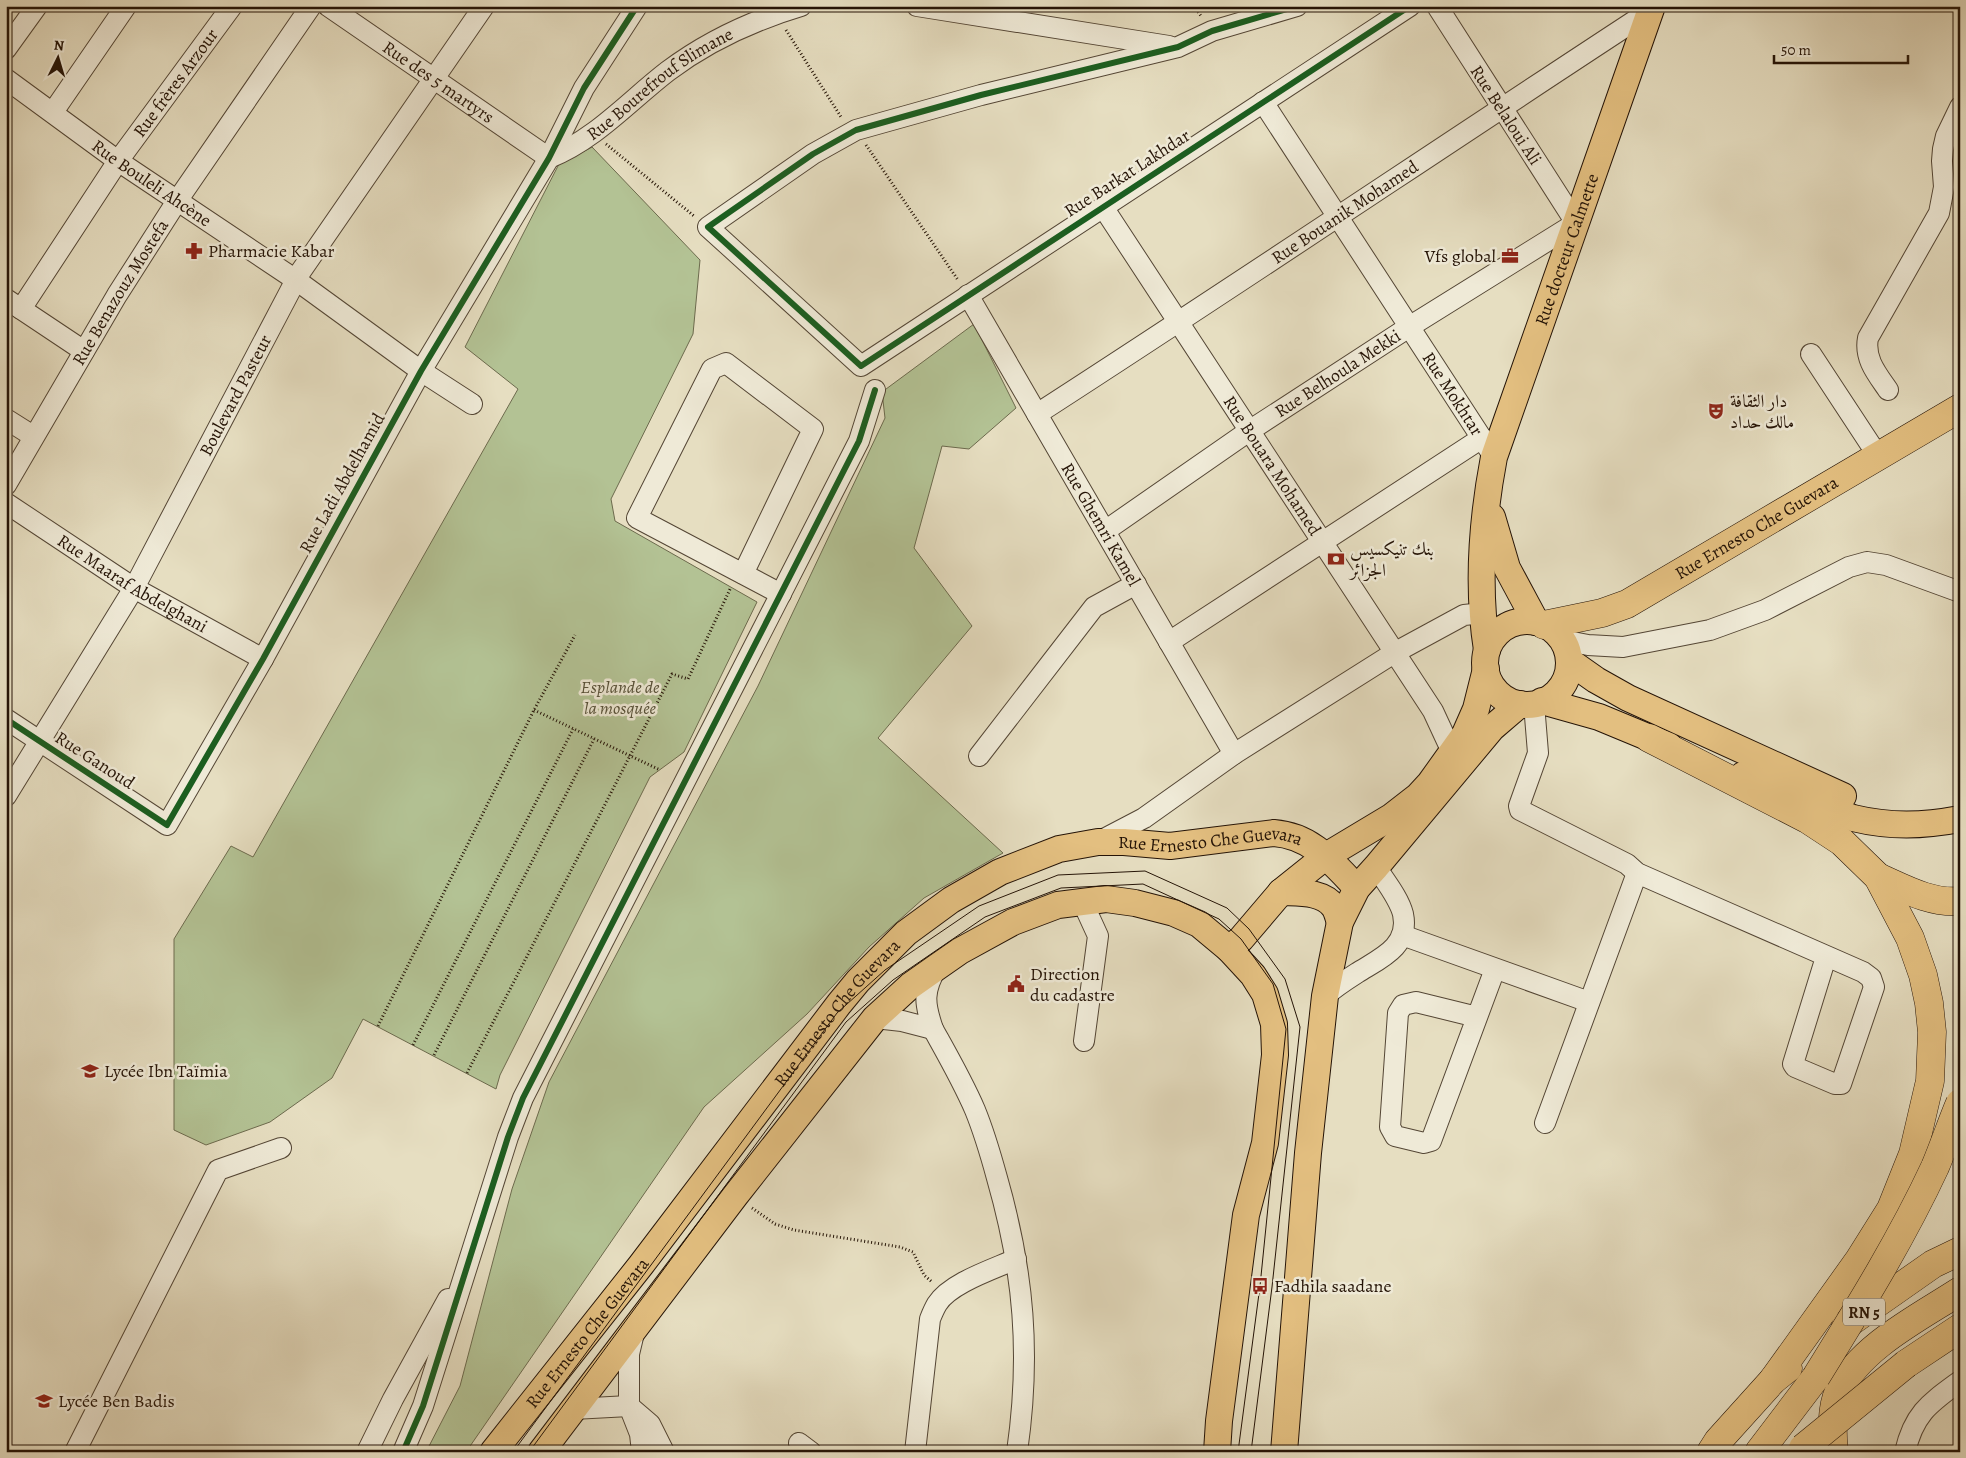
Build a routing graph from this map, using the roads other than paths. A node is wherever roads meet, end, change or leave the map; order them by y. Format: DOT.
graph roads {
  1 [pos="36,6"];
  2 [pos="126,6"];
  3 [pos="232,6"];
  4 [pos="310,6"];
  5 [pos="328,6"];
  6 [pos="484,6"];
  7 [pos="636,6"];
  8 [pos="801,6"];
  9 [pos="917,6"];
  10 [pos="1297,6"];
  11 [pos="1410,6"];
  12 [pos="1437,6"];
  13 [pos="1651,8"];
  14 [pos="1178,47"];
  15 [pos="6,49"];
  16 [pos="6,79"];
  17 [pos="433,80"];
  18 [pos="1263,102"];
  19 [pos="1502,107"];
  20 [pos="1960,107"];
  21 [pos="53,112"];
  22 [pos="549,158"];
  23 [pos="118,161"];
  24 [pos="1951,172"];
  25 [pos="177,201"];
  26 [pos="1103,207"];
  27 [pos="1338,218"];
  28 [pos="1576,223"];
  29 [pos="296,280"];
  30 [pos="968,295"];
  31 [pos="14,304"];
  32 [pos="1179,322"];
  33 [pos="1410,327"];
  34 [pos="84,351"];
  35 [pos="1811,354"];
  36 [pos="421,371"];
  37 [pos="876,390"];
  38 [pos="1888,390"];
  39 [pos="472,404"];
  40 [pos="1960,408"];
  41 [pos="1037,414"];
  42 [pos="6,419"];
  43 [pos="1250,431"];
  44 [pos="33,436"];
  45 [pos="1488,448"];
  46 [pos="1878,456"];
  47 [pos="6,485"];
  48 [pos="1487,495"];
  49 [pos="6,503"];
  50 [pos="1104,531"];
  51 [pos="1322,542"];
  52 [pos="741,573"];
  53 [pos="1136,584"];
  54 [pos="134,588"];
  55 [pos="1960,592"];
  56 [pos="781,594"];
  57 [pos="1483,613"];
  58 [pos="1553,637"];
  59 [pos="1169,642"];
  60 [pos="1394,653"];
  61 [pos="262,659"];
  62 [pos="1486,660"];
  63 [pos="1532,703"];
  64 [pos="6,719"];
  65 [pos="1649,738"];
  66 [pos="39,741"];
  67 [pos="1452,752"];
  68 [pos="1234,754"];
  69 [pos="979,756"];
  70 [pos="6,796"];
  71 [pos="1960,819"];
  72 [pos="167,825"];
  73 [pos="1921,825"];
  74 [pos="1098,842"];
  75 [pos="1326,856"];
  76 [pos="1376,867"];
  77 [pos="1637,873"];
  78 [pos="1878,877"];
  79 [pos="1357,888"];
  80 [pos="1281,892"];
  81 [pos="1082,901"];
  82 [pos="1960,901"];
  83 [pos="1340,922"];
  84 [pos="1402,935"];
  85 [pos="1229,949"];
  86 [pos="1826,957"];
  87 [pos="937,967"];
  88 [pos="1495,969"];
  89 [pos="1325,996"];
  90 [pos="1589,1002"];
  91 [pos="1477,1017"];
  92 [pos="875,1018"];
  93 [pos="933,1029"];
  94 [pos="1084,1041"];
  95 [pos="1960,1103"];
  96 [pos="1544,1123"];
  97 [pos="281,1148"];
  98 [pos="1960,1251"];
  99 [pos="471,1258"];
  100 [pos="1016,1259"];
  101 [pos="1960,1291"];
  102 [pos="636,1326"];
  103 [pos="1960,1328"];
  104 [pos="1773,1380"];
  105 [pos="1960,1380"];
  106 [pos="628,1406"];
  107 [pos="574,1409"];
  108 [pos="1709,1448"];
  109 [pos="1018,1449"];
  110 [pos="1801,1450"];
  111 [pos="75,1452"];
  112 [pos="367,1452"];
  113 [pos="403,1452"];
  114 [pos="493,1452"];
  115 [pos="541,1452"];
  116 [pos="642,1452"];
  117 [pos="664,1452"];
  118 [pos="915,1452"];
  119 [pos="1217,1452"];
  120 [pos="1284,1452"];
  121 [pos="1759,1452"];
  122 [pos="1834,1452"];
  123 [pos="1905,1452"];
  1 -- 15 [label="street"];
  2 -- 21 [label="street"];
  3 -- 23 [label="street, Rue frères Arzour"];
  4 -- 25 [label="street, Rue Benazouz Mostefa"];
  5 -- 17 [label="street, Rue des 5 martyrs"];
  6 -- 17 [label="street, Boulevard Pasteur"];
  7 -- 22 [label="street, Rue Ladi Abdelhamid"];
  8 -- 22 [label="street, Rue Bourefrouf Slimane"];
  9 -- 14 [label="street"];
  10 -- 14 [label="street"];
  11 -- 18 [label="street, Rue Barkat Lakhdar"];
  12 -- 19 [label="street, Rue Belaloui Ali"];
  13 -- 19 [label="street, Rue Bouanik Mohamed"];
  13 -- 28 [label="main road, Rue docteur Calmette"];
  14 -- 30 [label="street, Rue Barkat Lakhdar"];
  16 -- 21 [label="street, Rue Bouleli Ahcène"];
  17 -- 22 [label="street, Rue des 5 martyrs"];
  17 -- 29 [label="street, Boulevard Pasteur"];
  18 -- 26 [label="street, Rue Barkat Lakhdar"];
  18 -- 27 [label="street, Rue Mokhtar"];
  19 -- 27 [label="street, Rue Bouanik Mohamed"];
  19 -- 28 [label="street, Rue Belaloui Ali"];
  20 -- 24 [label="street"];
  21 -- 23 [label="street, Rue Bouleli Ahcène"];
  22 -- 36 [label="street, Rue Ladi Abdelhamid"];
  23 -- 25 [label="street, Rue Bouleli Ahcène"];
  23 -- 31 [label="street, Rue frères Arzour"];
  24 -- 38 [label="street"];
  25 -- 29 [label="street, Rue Bouleli Ahcène"];
  25 -- 34 [label="street, Rue Benazouz Mostefa"];
  26 -- 30 [label="street, Rue Barkat Lakhdar"];
  26 -- 32 [label="street, Rue Bouara Mohamed"];
  27 -- 32 [label="street, Rue Bouanik Mohamed"];
  27 -- 33 [label="street, Rue Mokhtar"];
  28 -- 33 [label="street, Rue Belhoula Mekki"];
  28 -- 45 [label="main road, Rue docteur Calmette"];
  29 -- 36 [label="street, Rue Bouleli Ahcène"];
  29 -- 54 [label="street, Boulevard Pasteur"];
  30 -- 41 [label="street, Rue Ghemri Kamel"];
  31 -- 34 [label="street"];
  32 -- 41 [label="street, Rue Bouanik Mohamed"];
  32 -- 43 [label="street, Rue Bouara Mohamed"];
  33 -- 43 [label="street, Rue Belhoula Mekki"];
  33 -- 45 [label="street, Rue Mokhtar"];
  34 -- 44 [label="street, Rue Benazouz Mostefa"];
  35 -- 46 [label="street"];
  36 -- 39 [label="street, Rue Bouleli Ahcène"];
  36 -- 61 [label="street, Rue Ladi Abdelhamid"];
  37 -- 56 [label="street"];
  40 -- 46 [label="highway, Rue Ernesto Che Guevara"];
  41 -- 50 [label="street, Rue Ghemri Kamel"];
  42 -- 44 [label="street"];
  43 -- 50 [label="street, Rue Belhoula Mekki"];
  43 -- 51 [label="street, Rue Bouara Mohamed"];
  44 -- 47 [label="street, Rue Benazouz Mostefa"];
  45 -- 48 [label="main road, Rue docteur Calmette"];
  45 -- 51 [label="street"];
  46 -- 58 [label="highway, Rue Ernesto Che Guevara"];
  48 -- 57 [label="main road, Rue docteur Calmette"];
  48 -- 58 [label="main road, Rue docteur Calmette"];
  49 -- 54 [label="street, Rue Maaraf Abdelghani"];
  50 -- 53 [label="street, Rue Ghemri Kamel"];
  51 -- 59 [label="street"];
  51 -- 60 [label="street, Rue Bouara Mohamed"];
  52 -- 52 [label="street"];
  52 -- 56 [label="street"];
  53 -- 59 [label="street, Rue Ghemri Kamel"];
  53 -- 69 [label="street"];
  54 -- 61 [label="street, Rue Maaraf Abdelghani"];
  54 -- 66 [label="street, Boulevard Pasteur"];
  55 -- 58 [label="street"];
  56 -- 99 [label="street"];
  57 -- 60 [label="street"];
  57 -- 62 [label="main road, Rue docteur Calmette"];
  58 -- 62 [label="main road"];
  58 -- 63 [label="main road"];
  58 -- 73 [label="main road"];
  59 -- 68 [label="street, Rue Ghemri Kamel"];
  60 -- 67 [label="street, Rue Bouara Mohamed"];
  60 -- 68 [label="street"];
  61 -- 72 [label="street, Rue Ladi Abdelhamid"];
  62 -- 63 [label="main road"];
  62 -- 67 [label="main road, Rue Ernesto Che Guevara"];
  63 -- 65 [label="main road"];
  63 -- 76 [label="main road"];
  63 -- 77 [label="street"];
  64 -- 66 [label="street, Rue Ganoud"];
  65 -- 73 [label="main road"];
  65 -- 78 [label="highway"];
  66 -- 70 [label="street, Boulevard Pasteur"];
  66 -- 72 [label="street, Rue Ganoud"];
  67 -- 75 [label="main road, Rue Ernesto Che Guevara"];
  68 -- 74 [label="street"];
  71 -- 73 [label="main road"];
  74 -- 75 [label="main road, Rue Ernesto Che Guevara"];
  74 -- 114 [label="main road, Rue Ernesto Che Guevara"];
  75 -- 79 [label="main road, Rue Ernesto Che Guevara"];
  75 -- 80 [label="main road, Rue Ernesto Che Guevara"];
  76 -- 79 [label="main road"];
  76 -- 84 [label="street"];
  77 -- 86 [label="street"];
  77 -- 90 [label="street"];
  78 -- 82 [label="highway"];
  78 -- 104 [label="highway"];
  79 -- 83 [label="main road"];
  80 -- 83 [label="main road"];
  80 -- 85 [label="main road, Rue Ernesto Che Guevara"];
  81 -- 85 [label="main road, Rue Ernesto Che Guevara"];
  81 -- 87 [label="main road, Rue Ernesto Che Guevara"];
  81 -- 94 [label="street"];
  83 -- 89 [label="main road"];
  84 -- 88 [label="street"];
  84 -- 89 [label="street"];
  85 -- 119 [label="main road, Rue Ernesto Che Guevara"];
  86 -- 86 [label="street"];
  87 -- 92 [label="main road, Rue Ernesto Che Guevara"];
  87 -- 93 [label="street"];
  88 -- 90 [label="street"];
  88 -- 91 [label="street"];
  89 -- 120 [label="main road"];
  90 -- 96 [label="street"];
  91 -- 91 [label="street"];
  92 -- 93 [label="street"];
  92 -- 102 [label="main road, Rue Ernesto Che Guevara"];
  93 -- 100 [label="street"];
  95 -- 121 [label="highway, bridge"];
  97 -- 111 [label="street"];
  98 -- 104 [label="highway, RN 5"];
  99 -- 112 [label="street"];
  99 -- 113 [label="street"];
  100 -- 109 [label="street"];
  100 -- 118 [label="street"];
  101 -- 122 [label="highway"];
  102 -- 106 [label="street"];
  102 -- 107 [label="main road, Rue Ernesto Che Guevara"];
  103 -- 110 [label="highway, bridge"];
  104 -- 108 [label="highway, RN 5"];
  105 -- 123 [label="street"];
  106 -- 107 [label="street"];
  106 -- 116 [label="street"];
  106 -- 117 [label="street"];
  107 -- 115 [label="main road, Rue Ernesto Che Guevara"];
}
